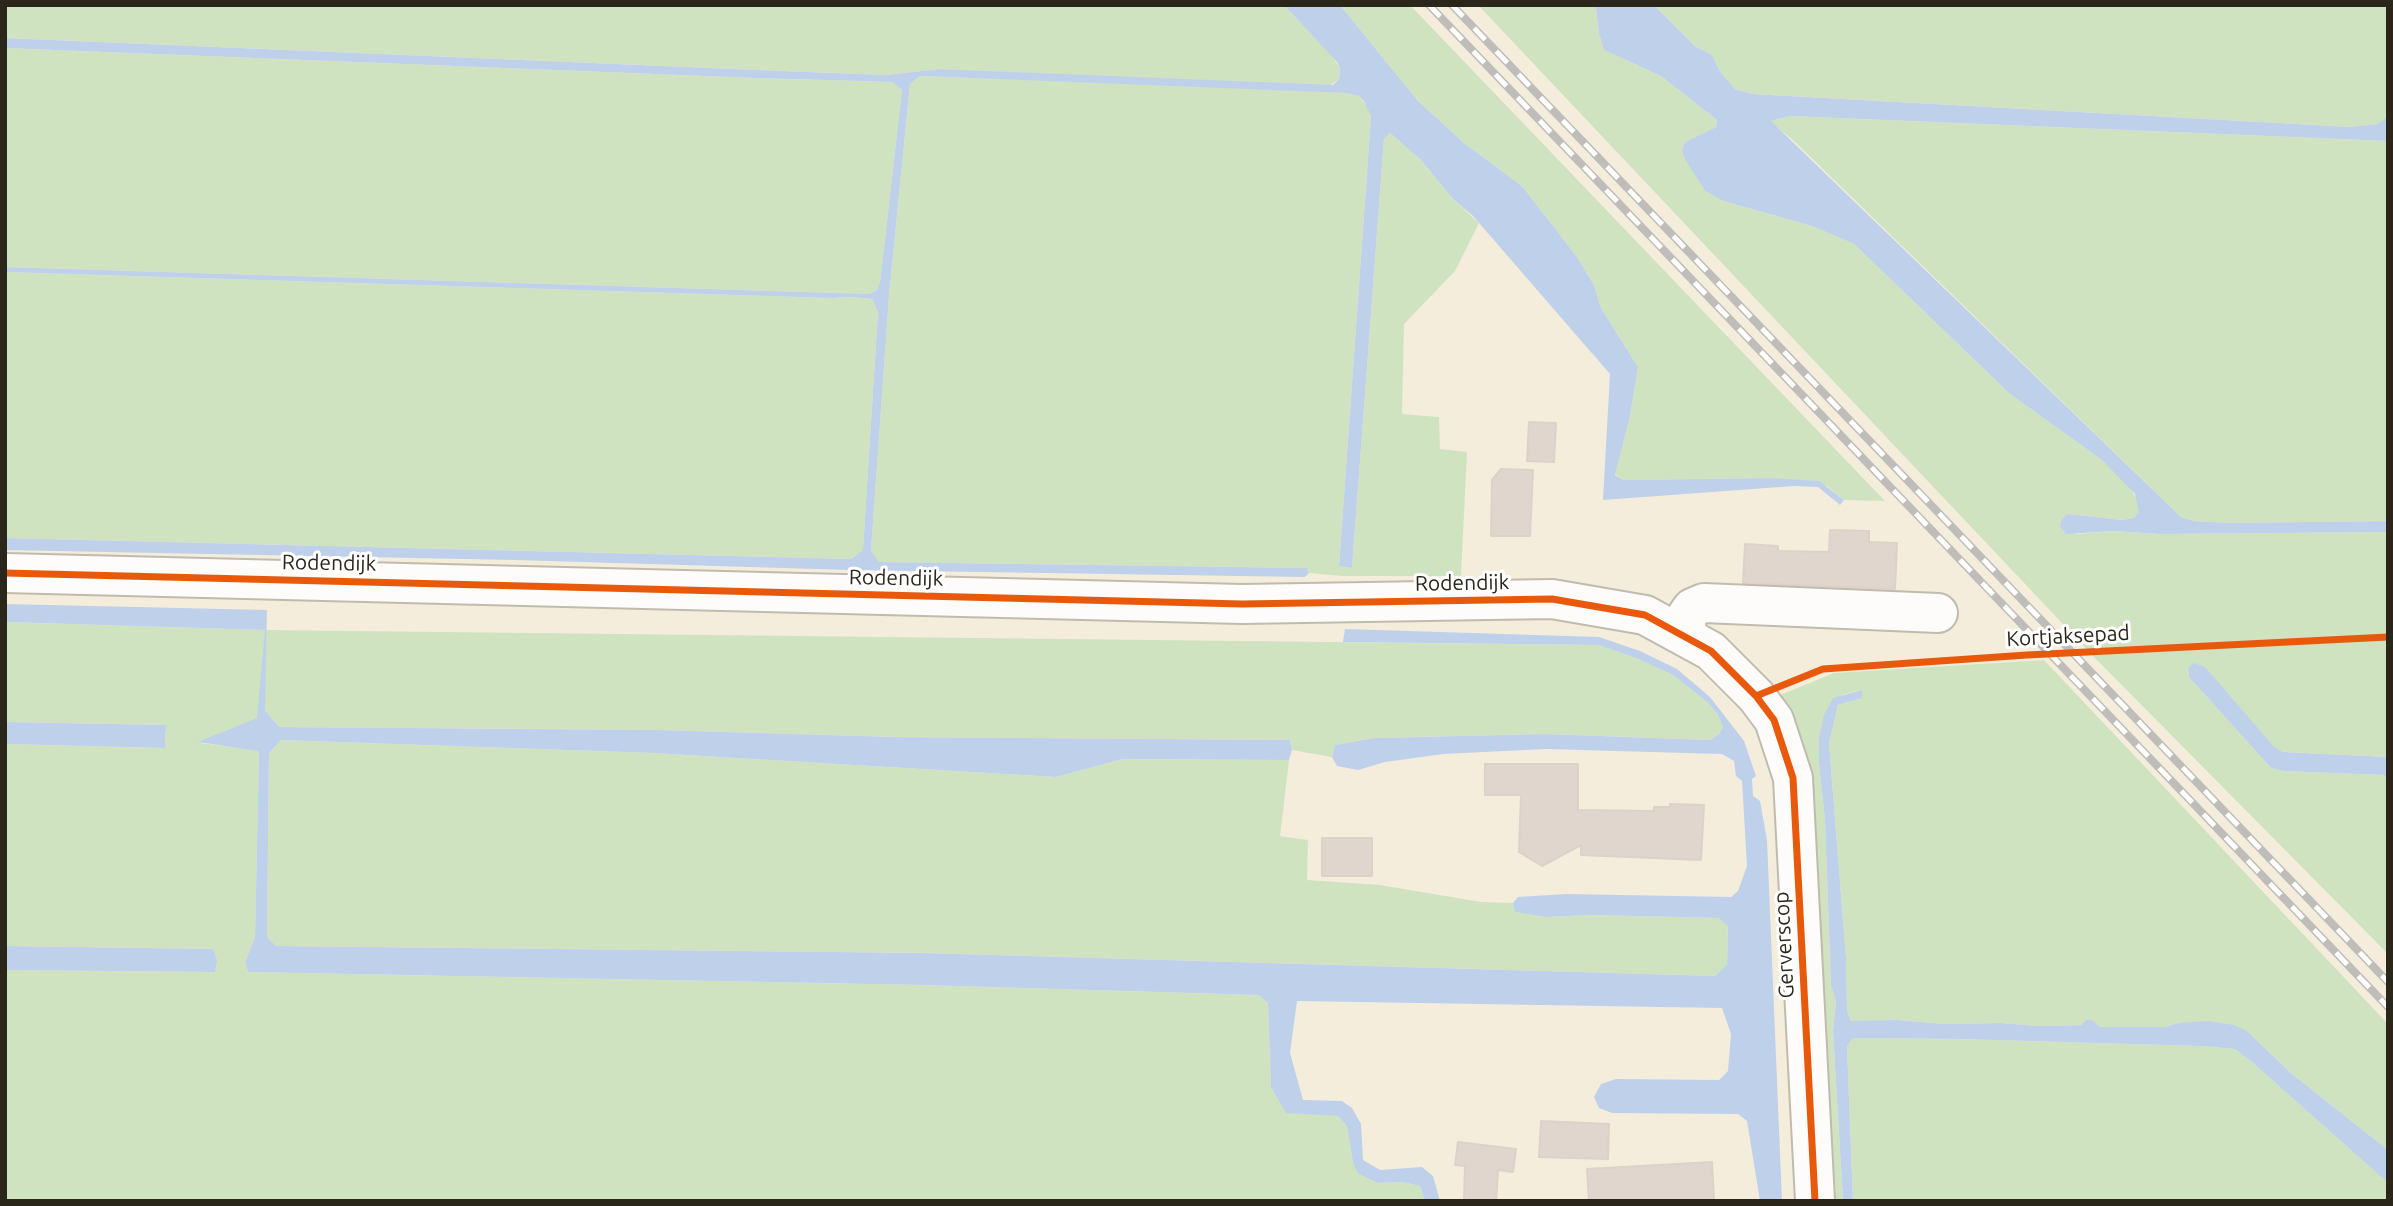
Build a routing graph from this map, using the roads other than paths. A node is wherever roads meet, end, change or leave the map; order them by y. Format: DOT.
graph roads {
  1 [pos="5,573"];
  2 [pos="1938,613"];
  3 [pos="1688,638"];
  4 [pos="1756,696"];
  5 [pos="1815,1201"];
  1 -- 3 [label="street, Rodendijk"];
  2 -- 3 [label="street"];
  3 -- 4 [label="street, Rodendijk"];
  4 -- 5 [label="street, Gerverscop"];
}
